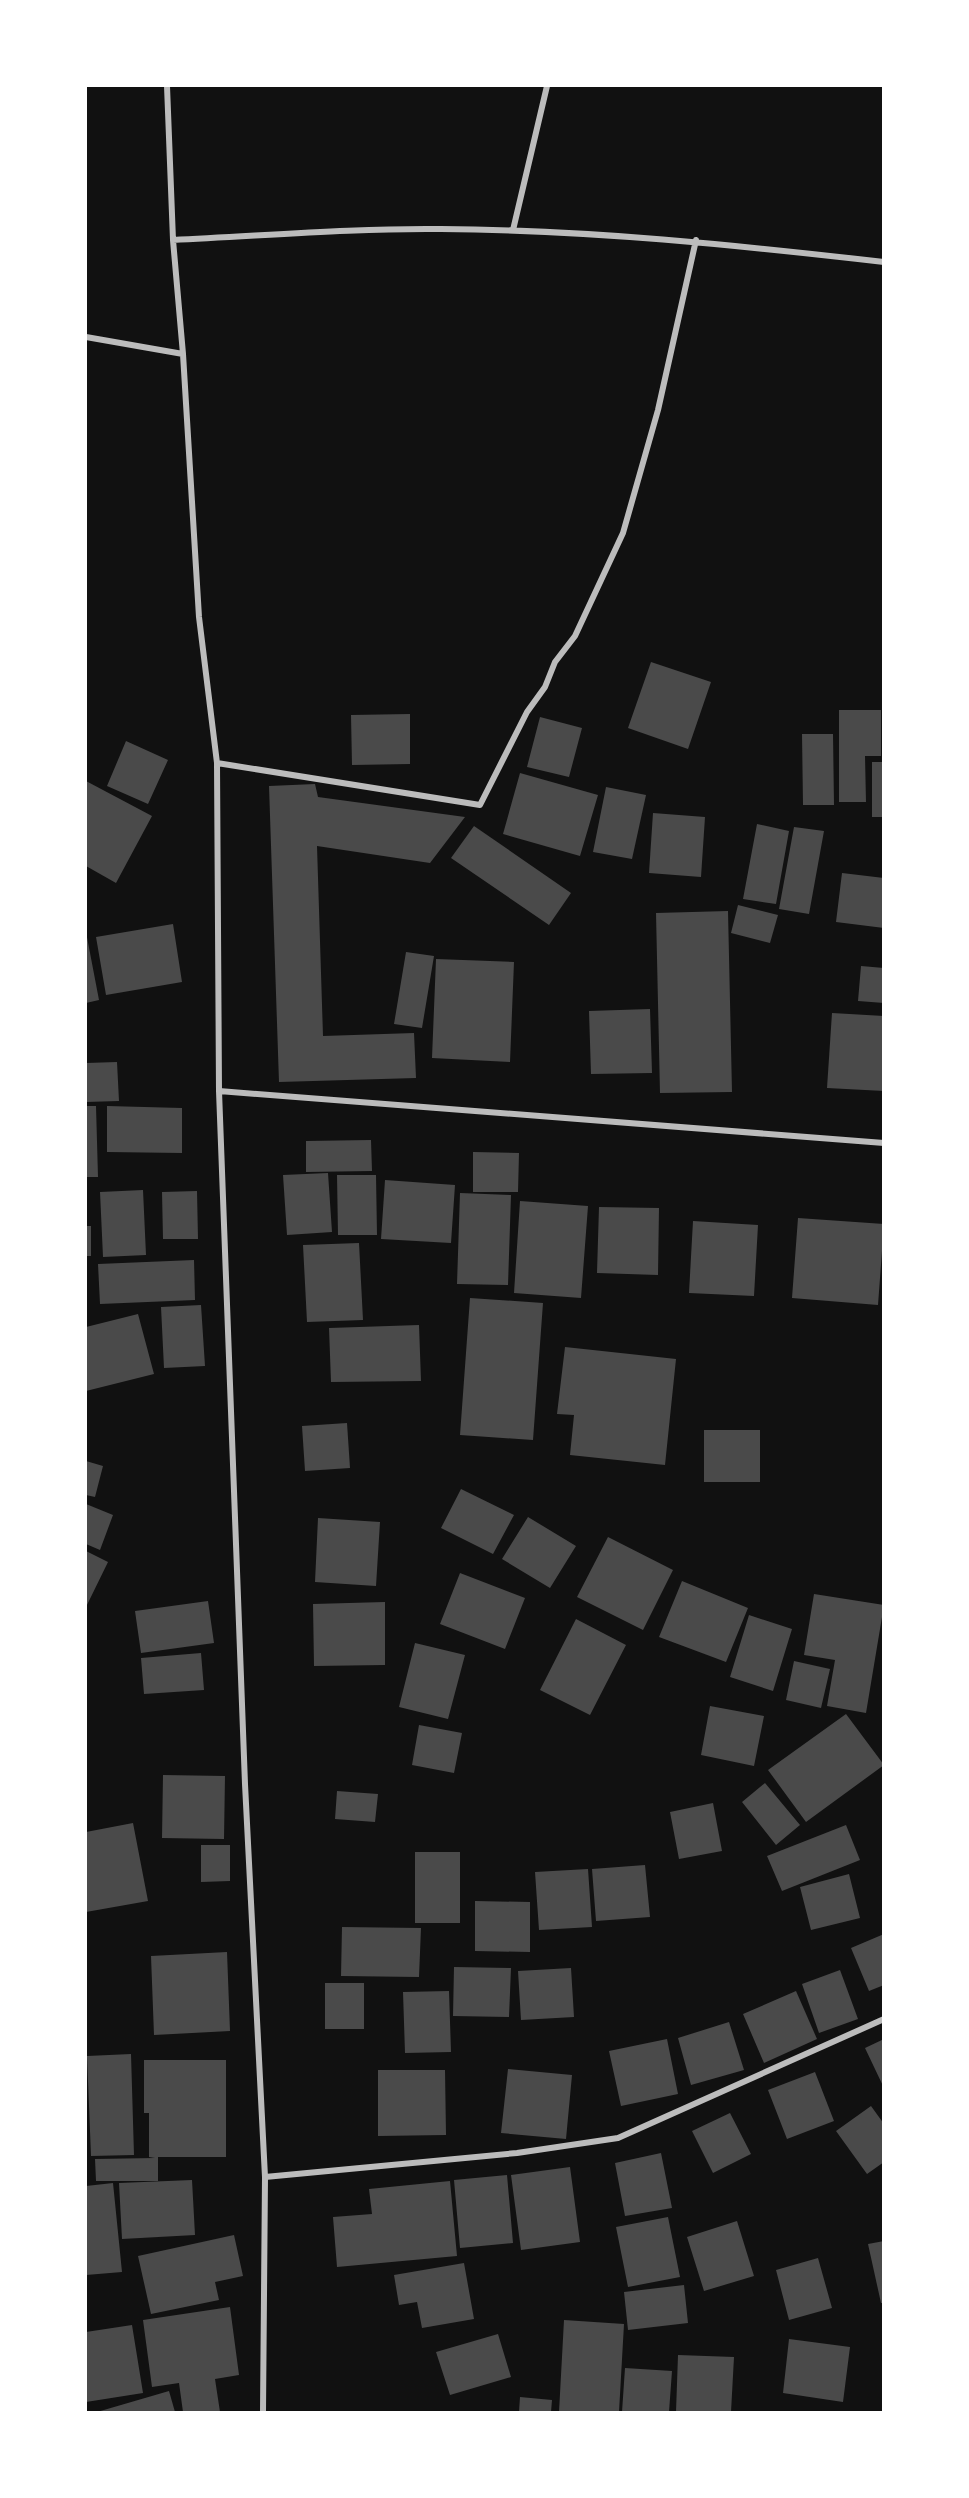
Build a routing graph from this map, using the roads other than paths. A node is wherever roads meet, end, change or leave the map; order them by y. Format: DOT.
graph roads {
  1 [pos="167,86"];
  2 [pos="547,86"];
  3 [pos="513,230"];
  4 [pos="173,240"];
  5 [pos="696,240"];
  6 [pos="884,262"];
  7 [pos="86,337"];
  8 [pos="183,354"];
  9 [pos="217,763"];
  10 [pos="219,1091"];
  11 [pos="884,1143"];
  12 [pos="884,2019"];
  13 [pos="264,2177"];
  14 [pos="263,2412"];
  1 -- 4 [label="street"];
  2 -- 3 [label="street"];
  3 -- 4 [label="street"];
  3 -- 5 [label="street"];
  4 -- 8 [label="street"];
  5 -- 6 [label="street"];
  5 -- 9 [label="street"];
  7 -- 8 [label="street"];
  8 -- 9 [label="street"];
  9 -- 10 [label="street"];
  10 -- 11 [label="street"];
  10 -- 13 [label="street"];
  12 -- 13 [label="street"];
  13 -- 14 [label="street"];
}
